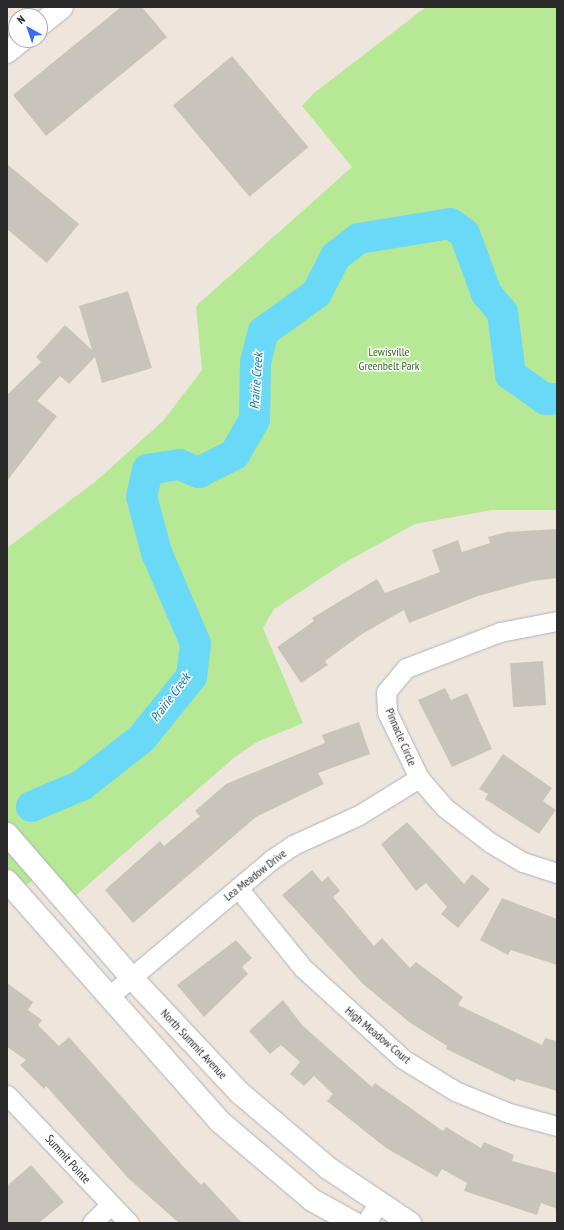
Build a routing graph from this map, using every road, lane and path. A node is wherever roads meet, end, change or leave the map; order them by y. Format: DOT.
graph roads {
  1 [pos="62,7"];
  2 [pos="48,18"];
  3 [pos="557,621"];
  4 [pos="419,778"];
  5 [pos="7,834"];
  6 [pos="557,873"];
  7 [pos="7,881"];
  8 [pos="238,888"];
  9 [pos="131,977"];
  10 [pos="108,997"];
  11 [pos="7,1095"];
  12 [pos="557,1126"];
  13 [pos="378,1204"];
  14 [pos="110,1205"];
  15 [pos="92,1223"];
  16 [pos="129,1223"];
  17 [pos="354,1223"];
  18 [pos="366,1223"];
  19 [pos="410,1223"];
  1 -- 2 [label="main road"];
  3 -- 4 [label="street, Pinnacle Circle"];
  4 -- 6 [label="street, Pinnacle Circle"];
  4 -- 8 [label="street, Lea Meadow Drive"];
  5 -- 9 [label="main road, North Summit Avenue"];
  7 -- 10 [label="main road"];
  8 -- 9 [label="street, Lea Meadow Drive"];
  8 -- 12 [label="street, High Meadow Court"];
  9 -- 10 [label="street, Lea Meadow Drive"];
  9 -- 13 [label="main road, North Summit Avenue"];
  10 -- 17 [label="main road"];
  11 -- 14 [label="street, Summit Pointe"];
  13 -- 18 [label="street"];
  13 -- 19 [label="main road, North Summit Avenue"];
  14 -- 15 [label="street"];
  14 -- 16 [label="street, Summit Pointe"];
}
